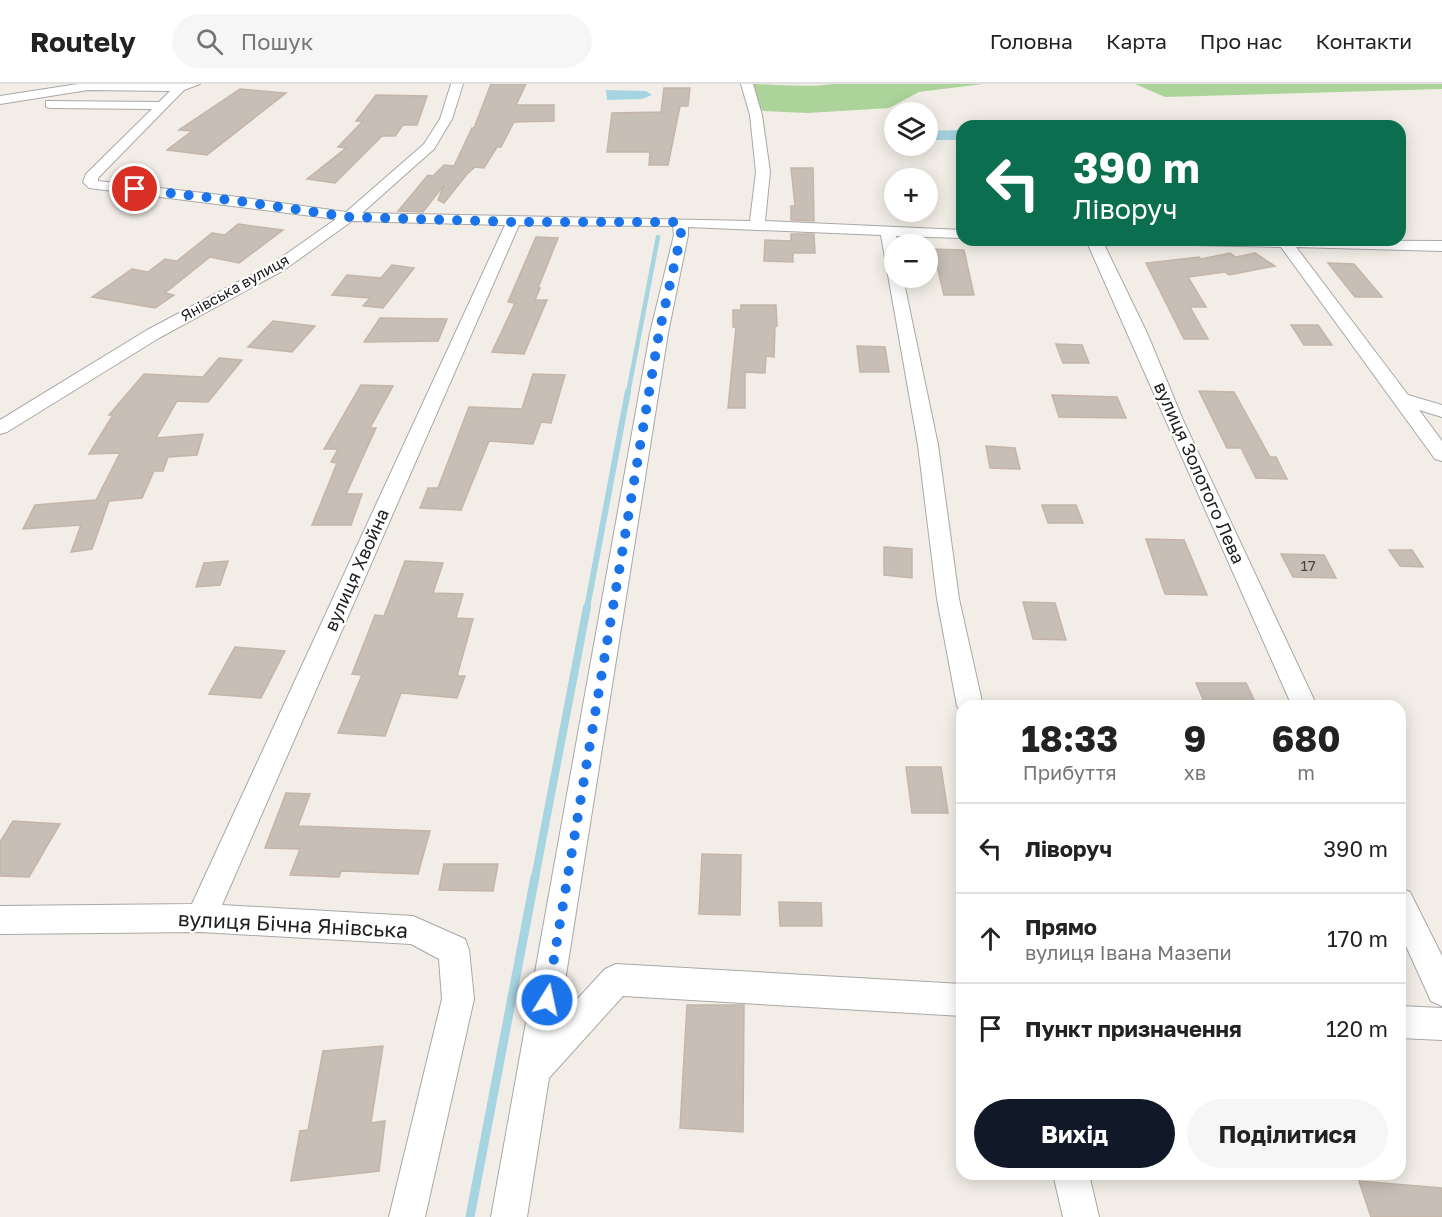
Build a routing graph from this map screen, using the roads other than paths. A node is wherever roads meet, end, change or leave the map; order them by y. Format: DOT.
graph roads {
  1 [pos="457,84"];
  2 [pos="747,84"];
  3 [pos="90,85"];
  4 [pos="187,86"];
  5 [pos="0,101"];
  6 [pos="164,106"];
  7 [pos="349,217"];
  8 [pos="514,222"];
  9 [pos="680,222"];
  10 [pos="757,225"];
  11 [pos="888,231"];
  12 [pos="888,234"];
  13 [pos="956,234"];
  14 [pos="1406,245"];
  15 [pos="1097,246"];
  16 [pos="1287,246"];
  17 [pos="1442,246"];
  18 [pos="897,288"];
  19 [pos="1400,399"];
  20 [pos="1442,411"];
  21 [pos="0,428"];
  22 [pos="1442,455"];
  23 [pos="969,700"];
  24 [pos="1302,700"];
  25 [pos="1406,915"];
  26 [pos="201,918"];
  27 [pos="0,920"];
  28 [pos="1442,990"];
  29 [pos="956,1000"];
  30 [pos="1406,1022"];
  31 [pos="1442,1024"];
  32 [pos="535,1070"];
  33 [pos="1072,1180"];
  34 [pos="407,1217"];
  35 [pos="508,1217"];
  36 [pos="1081,1217"];
  1 -- 7 [label="street, Янівська вулиця"];
  2 -- 10 [label="street"];
  3 -- 4 [label="street"];
  3 -- 5 [label="street"];
  4 -- 6 [label="street"];
  5 -- 6 [label="street"];
  6 -- 7 [label="street"];
  7 -- 8 [label="street"];
  7 -- 21 [label="street, Янівська вулиця"];
  8 -- 9 [label="street"];
  8 -- 26 [label="street, вулиця Хвойна"];
  9 -- 10 [label="street"];
  9 -- 32 [label="street"];
  10 -- 11 [label="street"];
  11 -- 12 [label="street"];
  11 -- 13 [label="street"];
  14 -- 17 [label="street"];
  15 -- 24 [label="street, вулиця Золотого Лева"];
  16 -- 19 [label="street"];
  18 -- 23 [label="street"];
  19 -- 20 [label="street"];
  19 -- 22 [label="street"];
  25 -- 28 [label="street"];
  26 -- 27 [label="street, вулиця Бічна Янівська"];
  26 -- 34 [label="street, вулиця Бічна Янівська"];
  29 -- 32 [label="street"];
  30 -- 31 [label="street"];
  32 -- 35 [label="street"];
  33 -- 36 [label="street"];
}
